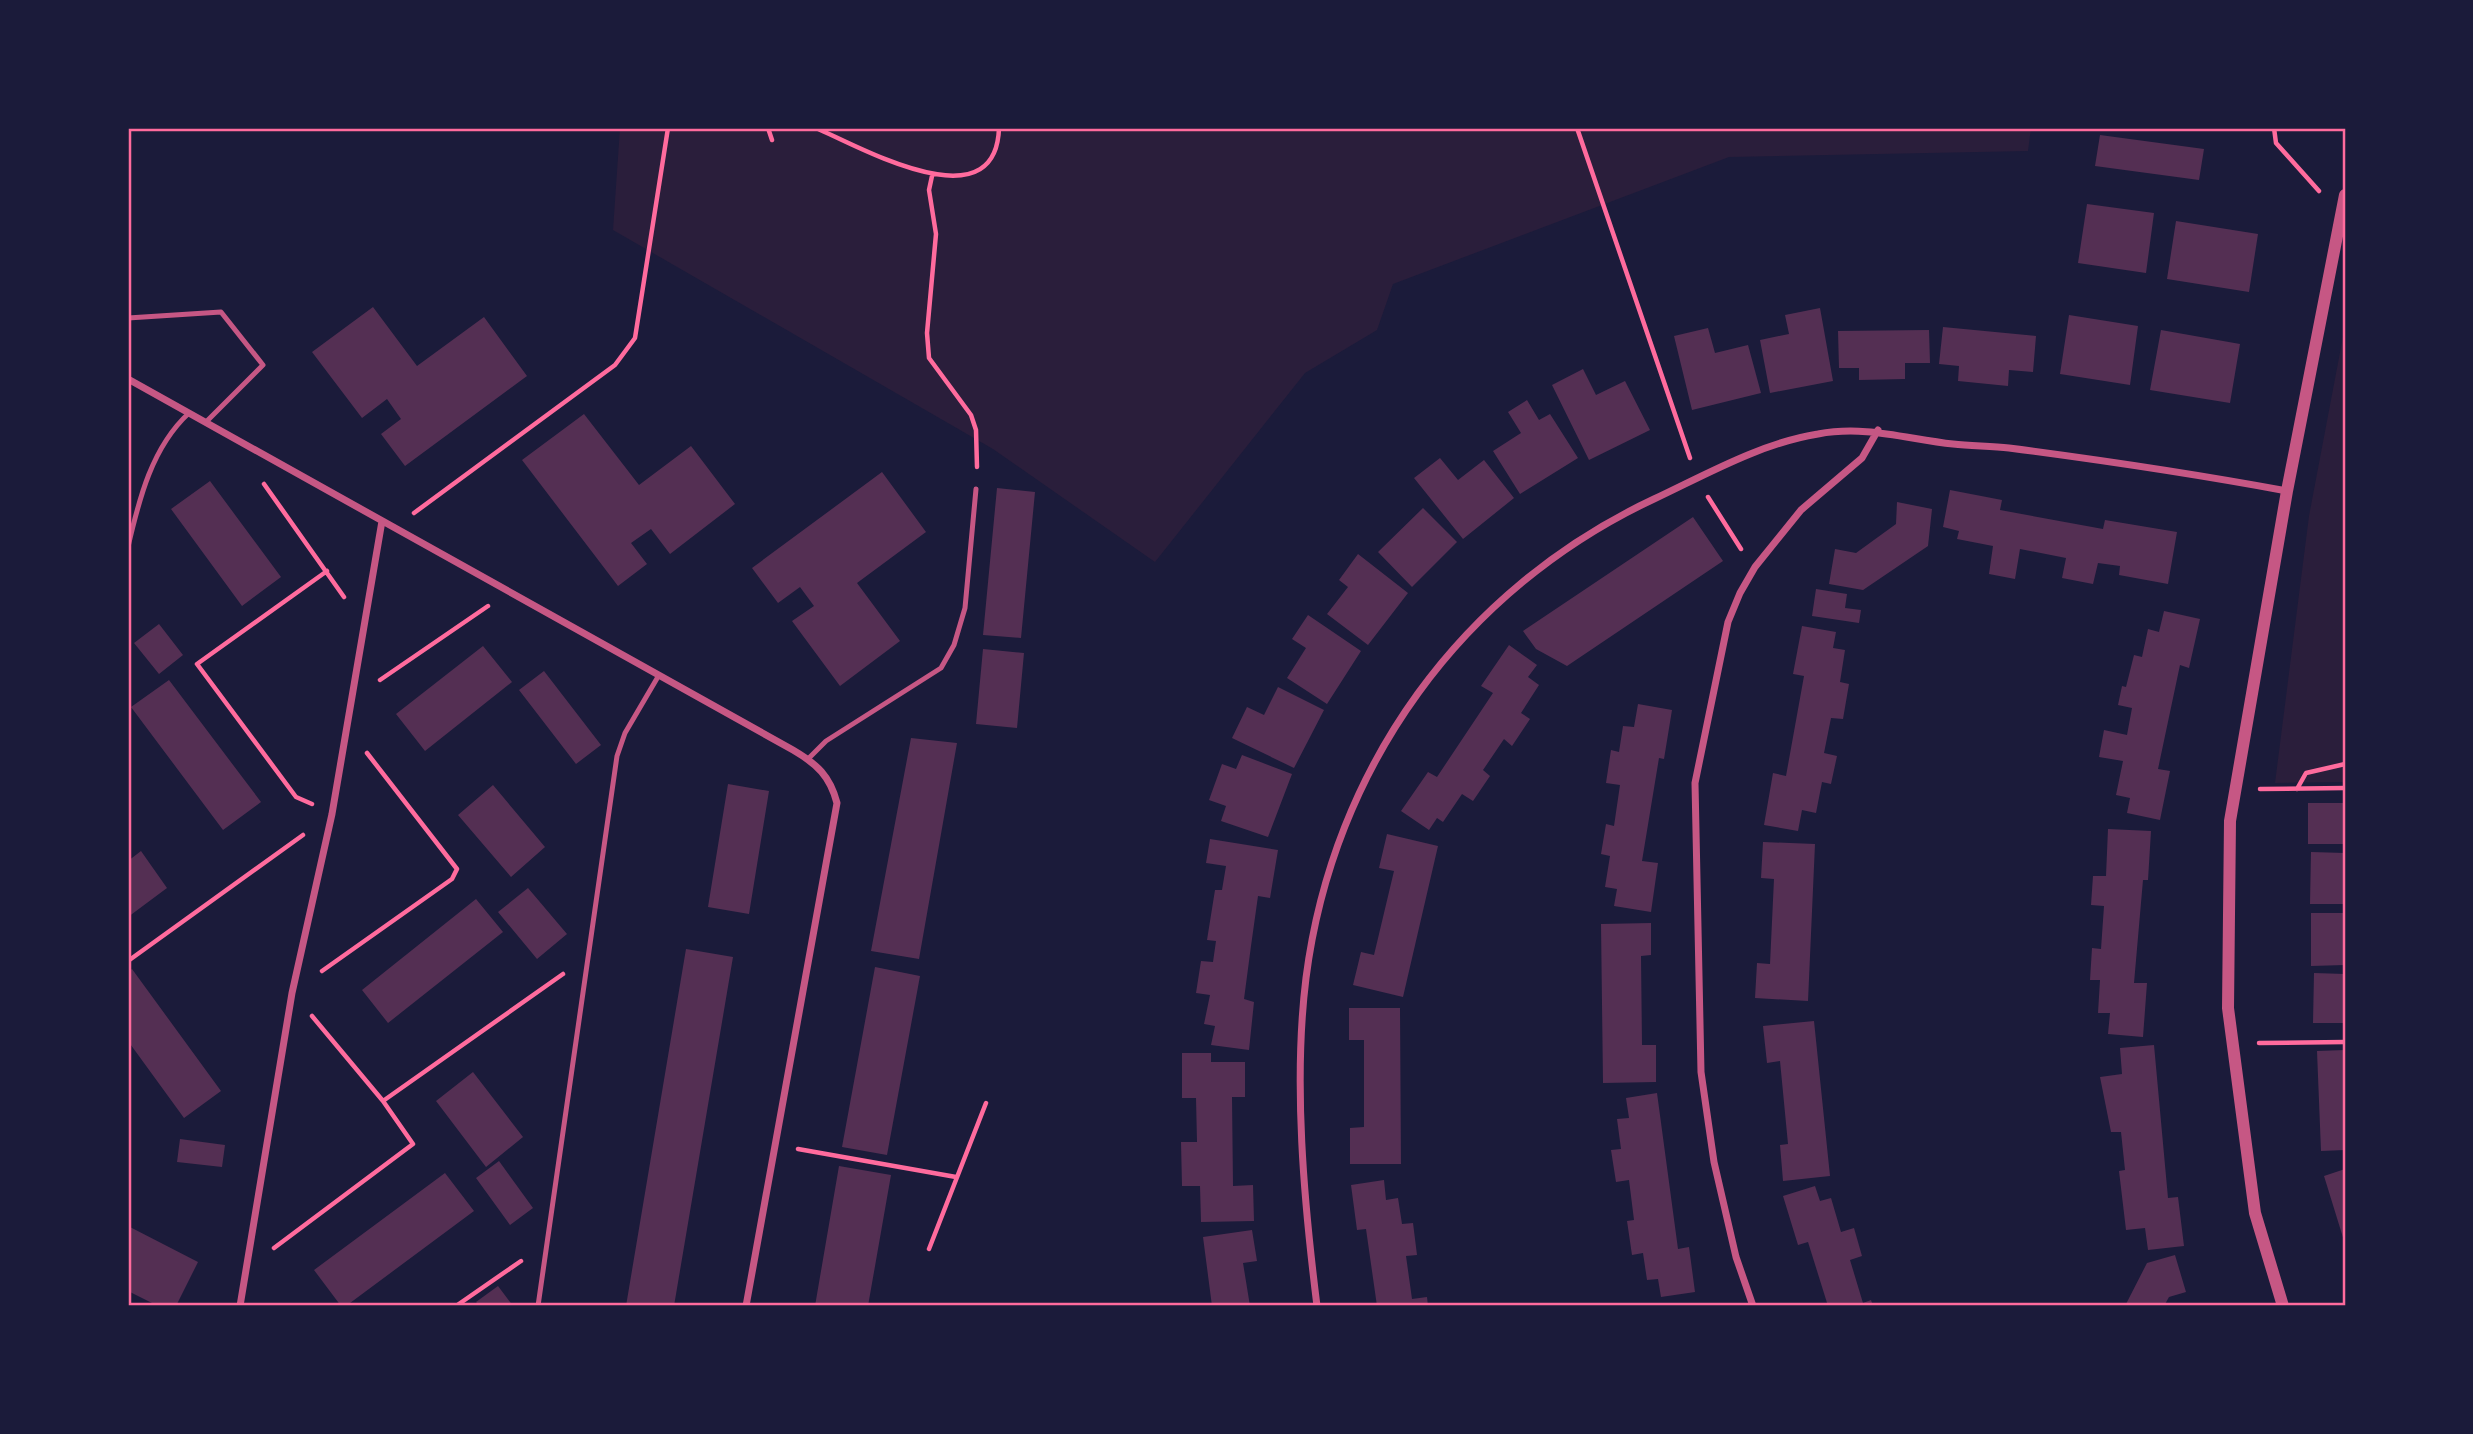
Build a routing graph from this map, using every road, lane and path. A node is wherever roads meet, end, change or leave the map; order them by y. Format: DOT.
graph roads {
  1 [pos="667,128"];
  2 [pos="768,128"];
  3 [pos="816,128"];
  4 [pos="999,128"];
  5 [pos="1577,128"];
  6 [pos="2274,128"];
  7 [pos="772,141"];
  8 [pos="932,176"];
  9 [pos="2319,191"];
  10 [pos="2345,195"];
  11 [pos="128,318"];
  12 [pos="128,379"];
  13 [pos="189,413"];
  14 [pos="206,422"];
  15 [pos="1878,430"];
  16 [pos="258,477"];
  17 [pos="1697,479"];
  18 [pos="976,489"];
  19 [pos="2287,491"];
  20 [pos="382,521"];
  21 [pos="404,533"];
  22 [pos="128,547"];
  23 [pos="1755,567"];
  24 [pos="327,571"];
  25 [pos="510,590"];
  26 [pos="363,623"];
  27 [pos="660,674"];
  28 [pos="374,684"];
  29 [pos="346,725"];
  30 [pos="808,759"];
  31 [pos="2345,764"];
  32 [pos="2235,788"];
  33 [pos="2345,788"];
  34 [pos="2297,789"];
  35 [pos="332,814"];
  36 [pos="589,956"];
  37 [pos="128,961"];
  38 [pos="292,993"];
  39 [pos="2345,1042"];
  40 [pos="2232,1045"];
  41 [pos="383,1101"];
  42 [pos="986,1103"];
  43 [pos="774,1145"];
  44 [pos="956,1177"];
  45 [pos="547,1242"];
  46 [pos="929,1249"];
  47 [pos="246,1274"];
  48 [pos="240,1306"];
  49 [pos="456,1306"];
  50 [pos="538,1306"];
  51 [pos="746,1306"];
  52 [pos="1317,1306"];
  53 [pos="1754,1306"];
  54 [pos="2283,1306"];
  1 -- 21 [label="path"];
  2 -- 7 [label="path"];
  3 -- 8 [label="path"];
  4 -- 8 [label="path"];
  5 -- 17 [label="path"];
  6 -- 9 [label="path"];
  8 -- 18 [label="path"];
  10 -- 19 [label="street"];
  11 -- 14 [label="lane"];
  12 -- 13 [label="street"];
  13 -- 14 [label="street"];
  13 -- 22 [label="lane"];
  14 -- 20 [label="street"];
  15 -- 17 [label="street"];
  15 -- 19 [label="street"];
  15 -- 23 [label="street"];
  16 -- 24 [label="path"];
  17 -- 23 [label="path"];
  17 -- 52 [label="street"];
  18 -- 30 [label="lane"];
  19 -- 32 [label="street"];
  20 -- 21 [label="street"];
  20 -- 26 [label="street"];
  21 -- 25 [label="street"];
  23 -- 53 [label="street"];
  24 -- 26 [label="path"];
  24 -- 35 [label="path"];
  25 -- 27 [label="street"];
  25 -- 28 [label="path"];
  26 -- 29 [label="street"];
  27 -- 30 [label="street"];
  27 -- 36 [label="lane"];
  29 -- 35 [label="street"];
  29 -- 38 [label="path"];
  30 -- 43 [label="street"];
  31 -- 34 [label="path"];
  32 -- 34 [label="path"];
  32 -- 40 [label="street"];
  33 -- 34 [label="path"];
  35 -- 37 [label="path"];
  35 -- 38 [label="street"];
  36 -- 41 [label="path"];
  36 -- 45 [label="lane"];
  38 -- 41 [label="path"];
  38 -- 47 [label="street"];
  39 -- 40 [label="path"];
  40 -- 54 [label="street"];
  41 -- 47 [label="path"];
  42 -- 44 [label="path"];
  43 -- 44 [label="path"];
  43 -- 51 [label="street"];
  44 -- 46 [label="path"];
  45 -- 49 [label="path"];
  45 -- 50 [label="lane"];
  47 -- 48 [label="street"];
}
